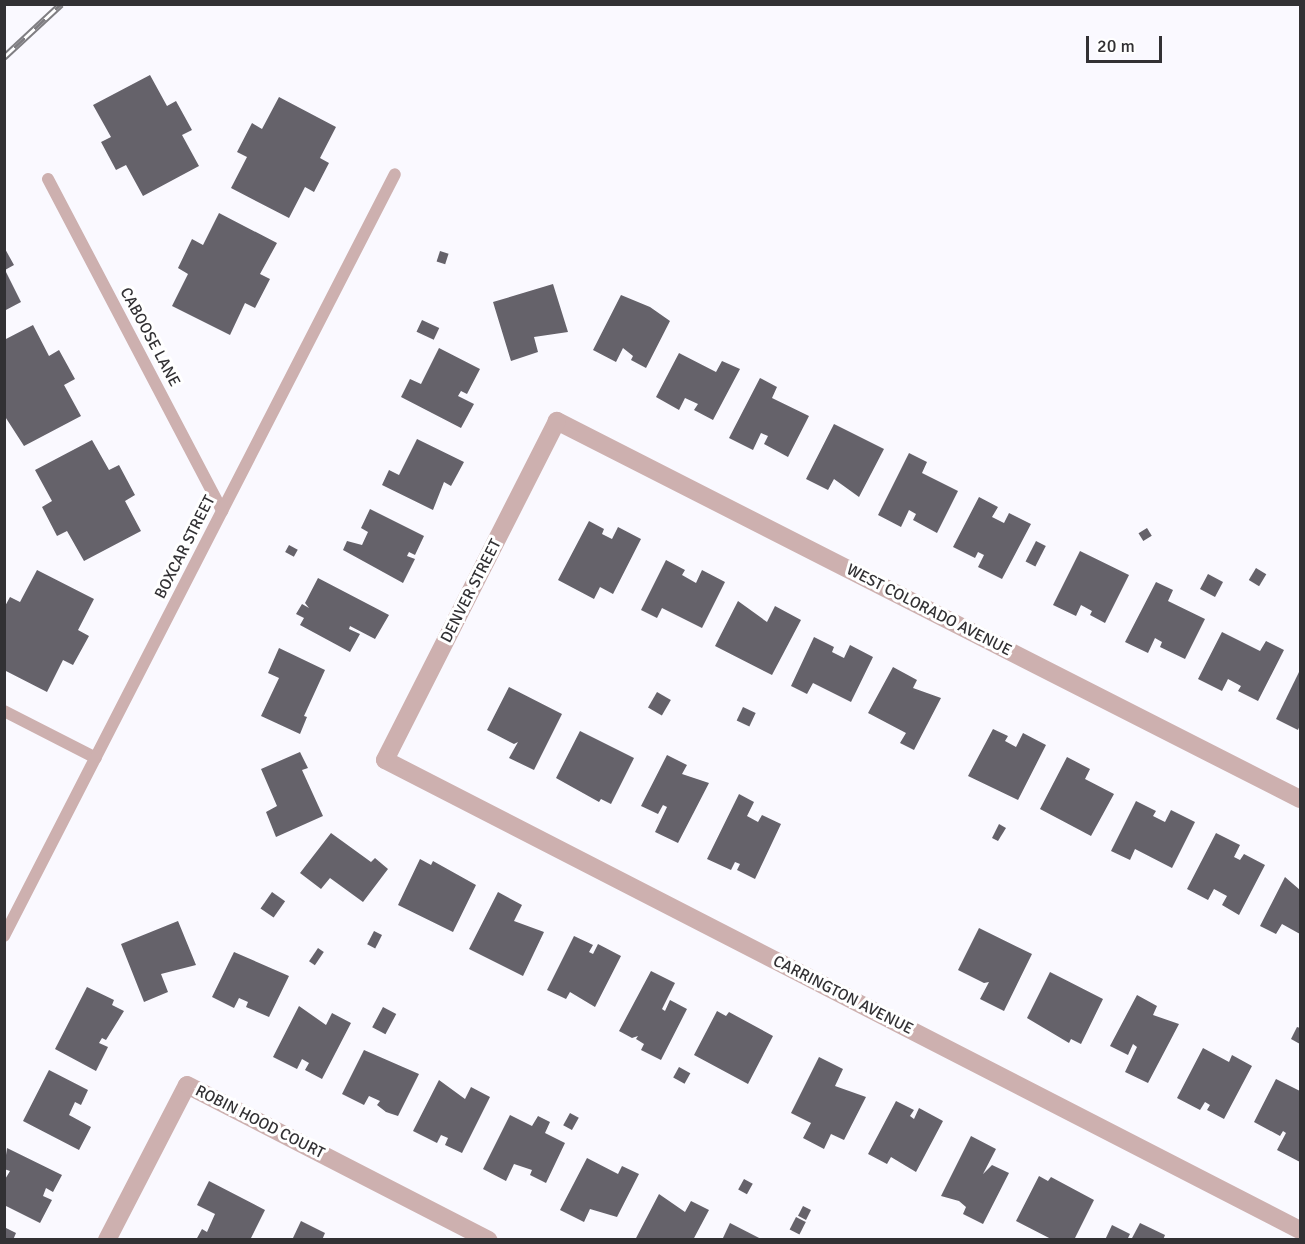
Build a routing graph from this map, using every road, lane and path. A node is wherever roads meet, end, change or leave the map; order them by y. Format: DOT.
graph roads {
  1 [pos="396,174"];
  2 [pos="48,179"];
  3 [pos="557,421"];
  4 [pos="222,511"];
  5 [pos="4,711"];
  6 [pos="96,758"];
  7 [pos="385,760"];
  8 [pos="1300,799"];
  9 [pos="4,936"];
  10 [pos="1300,1230"];
  11 [pos="107,1239"];
  12 [pos="488,1239"];
  1 -- 4 [label="lane, BOXCAR STREET"];
  2 -- 4 [label="lane, CABOOSE LANE"];
  3 -- 7 [label="street, DENVER STREET"];
  3 -- 8 [label="street, WEST COLORADO AVENUE"];
  4 -- 6 [label="lane, BOXCAR STREET"];
  5 -- 6 [label="lane"];
  6 -- 9 [label="lane, BOXCAR STREET"];
  7 -- 10 [label="street, CARRINGTON AVENUE"];
  11 -- 12 [label="street, ROBIN HOOD COURT"];
}
